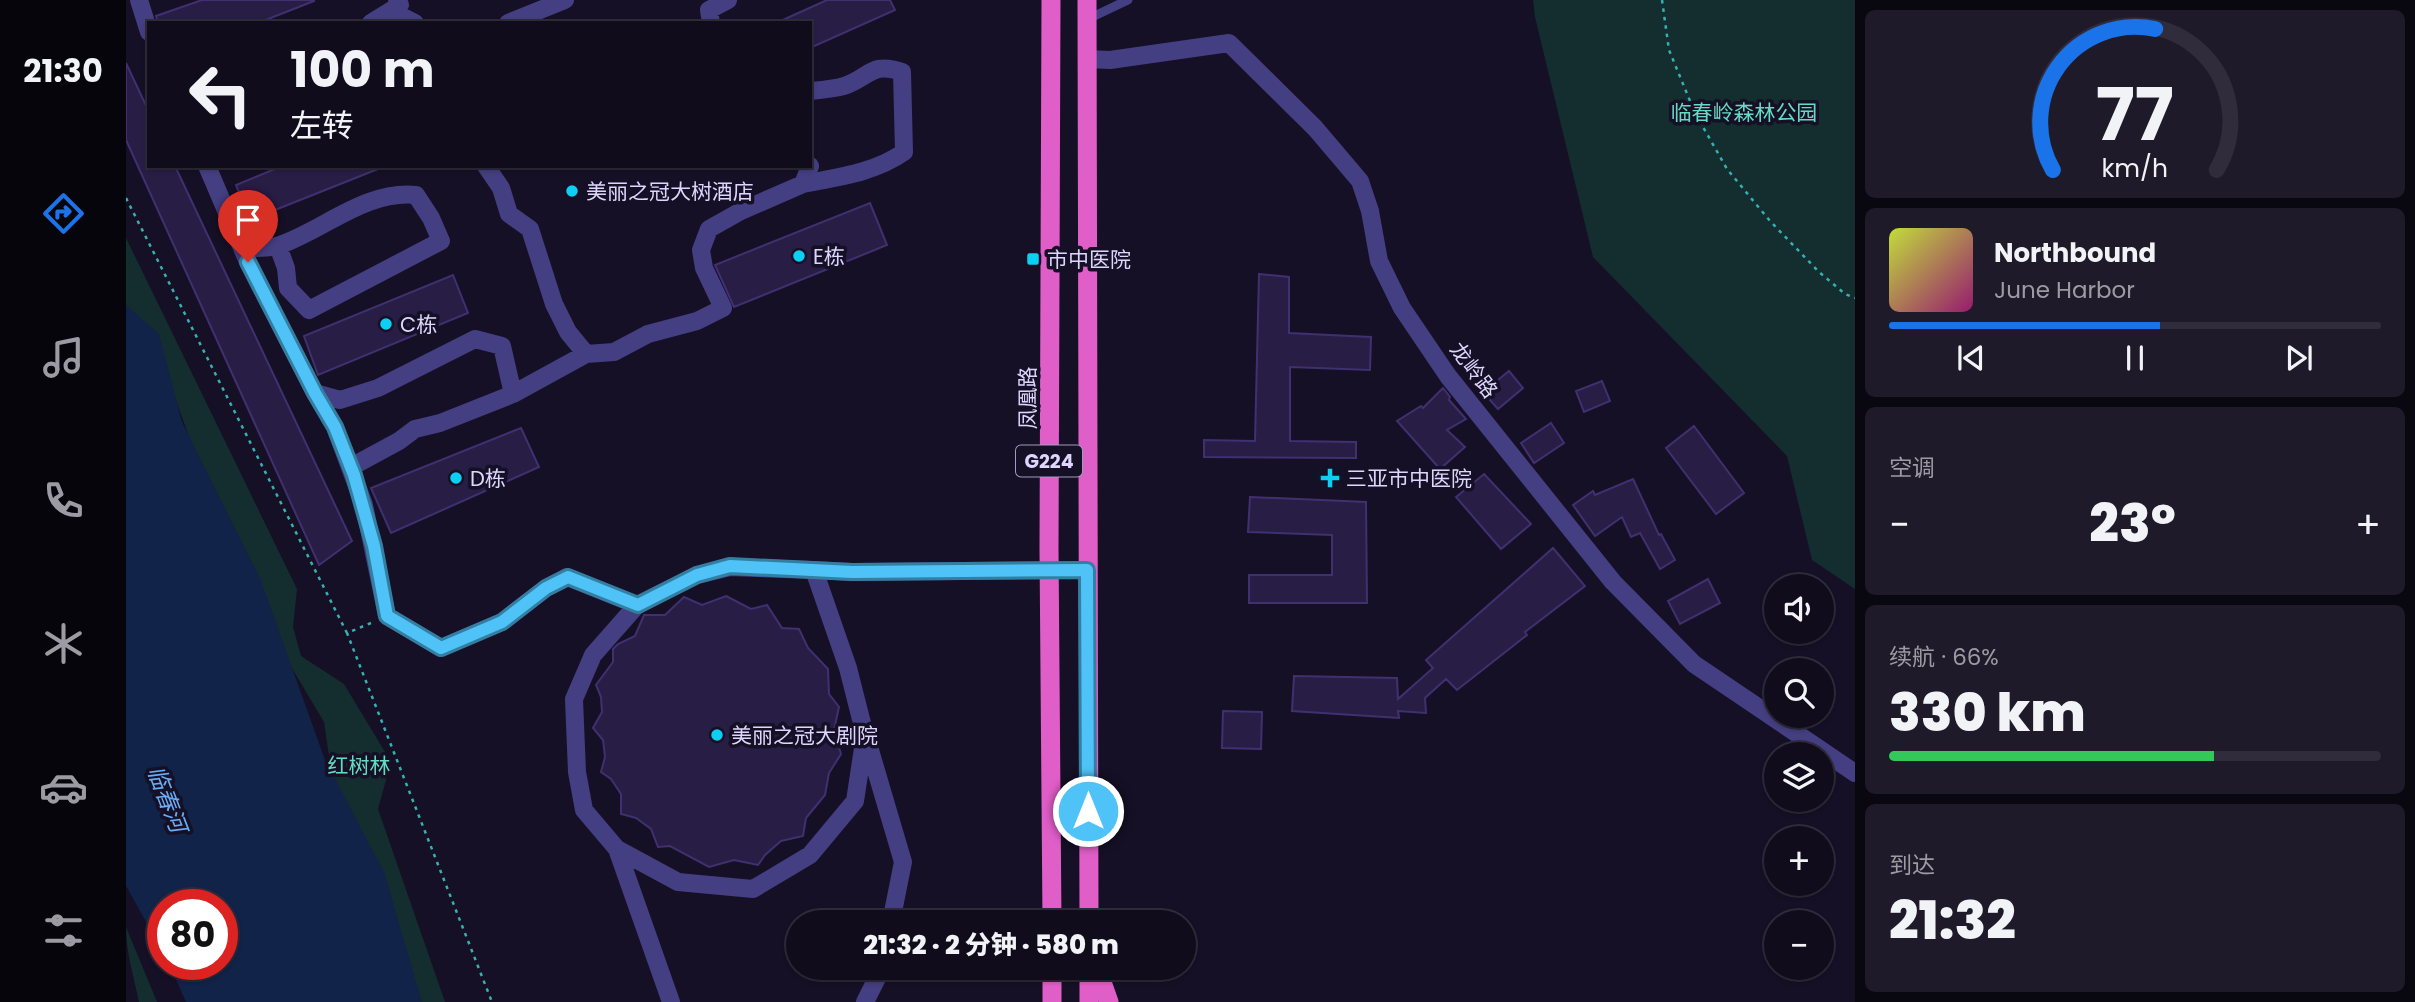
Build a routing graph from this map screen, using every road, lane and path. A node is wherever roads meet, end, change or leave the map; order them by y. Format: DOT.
graph roads {
  1 [pos="139,0"];
  2 [pos="565,0"];
  3 [pos="728,0"];
  4 [pos="1051,0"];
  5 [pos="1128,0"];
  6 [pos="1662,0"];
  7 [pos="394,5"];
  8 [pos="1087,10"];
  9 [pos="374,21"];
  10 [pos="413,21"];
  11 [pos="514,21"];
  12 [pos="711,21"];
  13 [pos="147,26"];
  14 [pos="1087,59"];
  15 [pos="812,91"];
  16 [pos="209,168"];
  17 [pos="487,168"];
  18 [pos="809,168"];
  19 [pos="803,184"];
  20 [pos="126,198"];
  21 [pos="278,246"];
  22 [pos="242,248"];
  23 [pos="1855,298"];
  24 [pos="586,354"];
  25 [pos="315,393"];
  26 [pos="513,394"];
  27 [pos="351,467"];
  28 [pos="814,570"];
  29 [pos="1087,570"];
  30 [pos="1049,571"];
  31 [pos="638,605"];
  32 [pos="387,616"];
  33 [pos="347,633"];
  34 [pos="865,734"];
  35 [pos="1855,773"];
  36 [pos="617,849"];
  37 [pos="893,910"];
  38 [pos="1052,910"];
  39 [pos="1089,910"];
  40 [pos="876,980"];
  41 [pos="1052,980"];
  42 [pos="1089,980"];
  43 [pos="1101,980"];
  44 [pos="1051,999"];
  45 [pos="492,1002"];
  46 [pos="671,1002"];
  47 [pos="865,1002"];
  48 [pos="1089,1002"];
  49 [pos="1109,1002"];
  1 -- 13 [label="street"];
  2 -- 11 [label="street"];
  3 -- 12 [label="street"];
  4 -- 30 [label="highway, 凤凰路 / G224"];
  5 -- 8 [label="lane"];
  6 -- 23 [label="path"];
  7 -- 9 [label="street"];
  7 -- 10 [label="street"];
  8 -- 14 [label="highway, G224"];
  14 -- 29 [label="highway, G224"];
  14 -- 35 [label="street, 龙岭路"];
  15 -- 19 [label="street"];
  16 -- 22 [label="street"];
  17 -- 24 [label="street"];
  18 -- 19 [label="street"];
  19 -- 24 [label="street"];
  20 -- 33 [label="path"];
  21 -- 21 [label="street"];
  21 -- 22 [label="street"];
  22 -- 25 [label="street"];
  24 -- 26 [label="street"];
  25 -- 26 [label="street"];
  25 -- 27 [label="street"];
  26 -- 27 [label="street"];
  27 -- 32 [label="street"];
  28 -- 30 [label="street"];
  28 -- 31 [label="street"];
  28 -- 34 [label="street"];
  29 -- 30 [label="street"];
  29 -- 39 [label="highway, G224"];
  30 -- 38 [label="highway, 凤凰路 / G224"];
  31 -- 32 [label="street"];
  31 -- 36 [label="street"];
  32 -- 33 [label="path"];
  33 -- 45 [label="path"];
  34 -- 36 [label="street"];
  34 -- 37 [label="street"];
  36 -- 46 [label="street"];
  40 -- 47 [label="street"];
  41 -- 44 [label="highway"];
  42 -- 48 [label="highway"];
  43 -- 49 [label="highway"];
}
